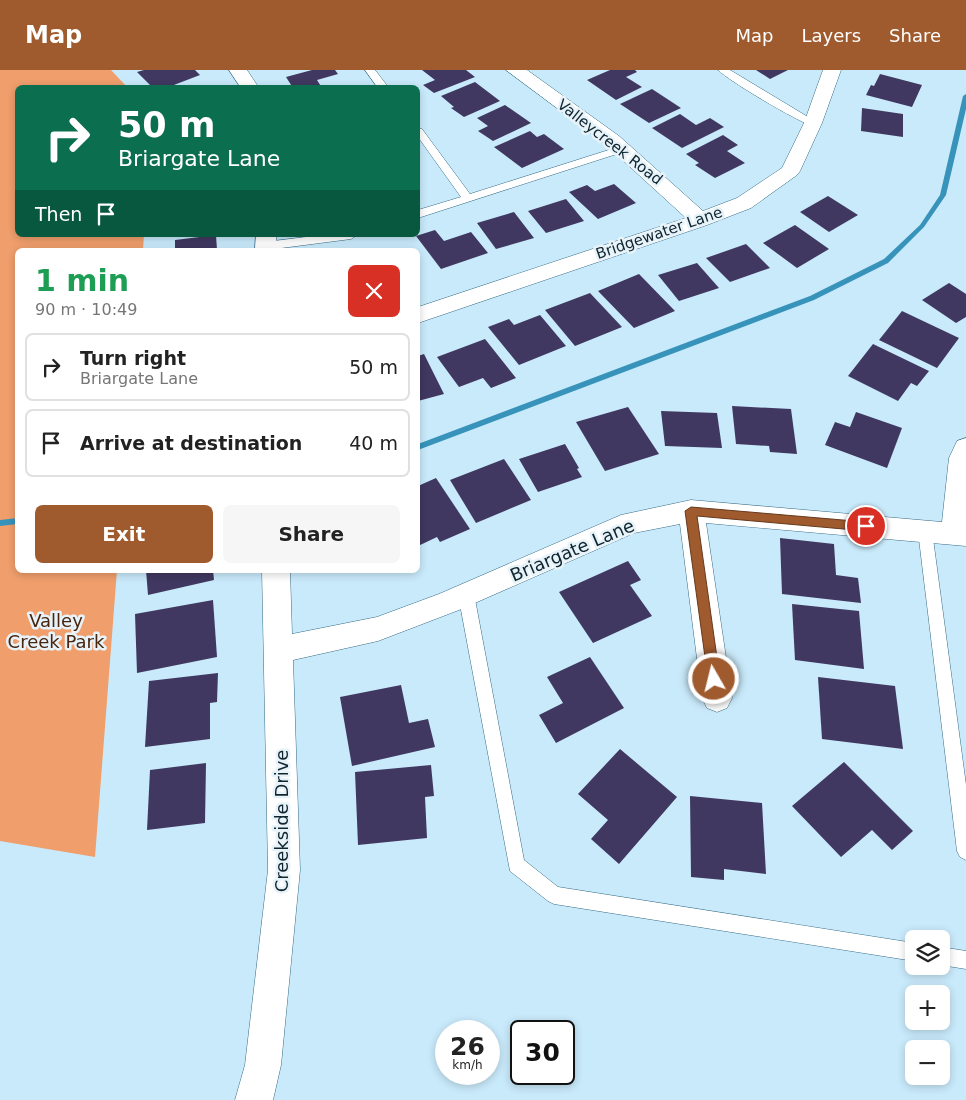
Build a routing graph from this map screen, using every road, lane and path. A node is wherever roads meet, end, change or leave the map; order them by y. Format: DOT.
graph roads {
  1 [pos="238,70"];
  2 [pos="370,70"];
  3 [pos="515,70"];
  4 [pos="723,70"];
  5 [pos="832,70"];
  6 [pos="248,85"];
  7 [pos="382,85"];
  8 [pos="814,123"];
  9 [pos="420,134"];
  10 [pos="622,149"];
  11 [pos="468,198"];
  12 [pos="420,213"];
  13 [pos="700,220"];
  14 [pos="332,237"];
  15 [pos="266,244"];
  16 [pos="420,315"];
  17 [pos="966,448"];
  18 [pos="691,511"];
  19 [pos="925,532"];
  20 [pos="960,535"];
  21 [pos="276,573"];
  22 [pos="466,594"];
  23 [pos="278,650"];
  24 [pos="717,698"];
  25 [pos="966,851"];
  26 [pos="905,951"];
  27 [pos="950,957"];
  28 [pos="966,960"];
  29 [pos="254,1100"];
  1 -- 6 [label="street"];
  2 -- 7 [label="lane"];
  3 -- 10 [label="street, Valleycreek Road"];
  4 -- 8 [label="lane"];
  5 -- 8 [label="street, Bridgewater Lane"];
  8 -- 13 [label="street, Bridgewater Lane"];
  9 -- 11 [label="lane"];
  10 -- 11 [label="lane"];
  10 -- 13 [label="street, Valleycreek Road"];
  11 -- 12 [label="lane"];
  13 -- 16 [label="street, Bridgewater Lane"];
  14 -- 15 [label="lane"];
  17 -- 20 [label="street"];
  18 -- 19 [label="street, Briargate Lane"];
  18 -- 22 [label="street, Briargate Lane"];
  18 -- 24 [label="street"];
  19 -- 20 [label="street, Briargate Lane"];
  19 -- 25 [label="lane"];
  21 -- 23 [label="street, Creekside Drive"];
  22 -- 23 [label="street, Briargate Lane"];
  22 -- 26 [label="lane"];
  23 -- 29 [label="street, Creekside Drive"];
  27 -- 28 [label="lane"];
}
